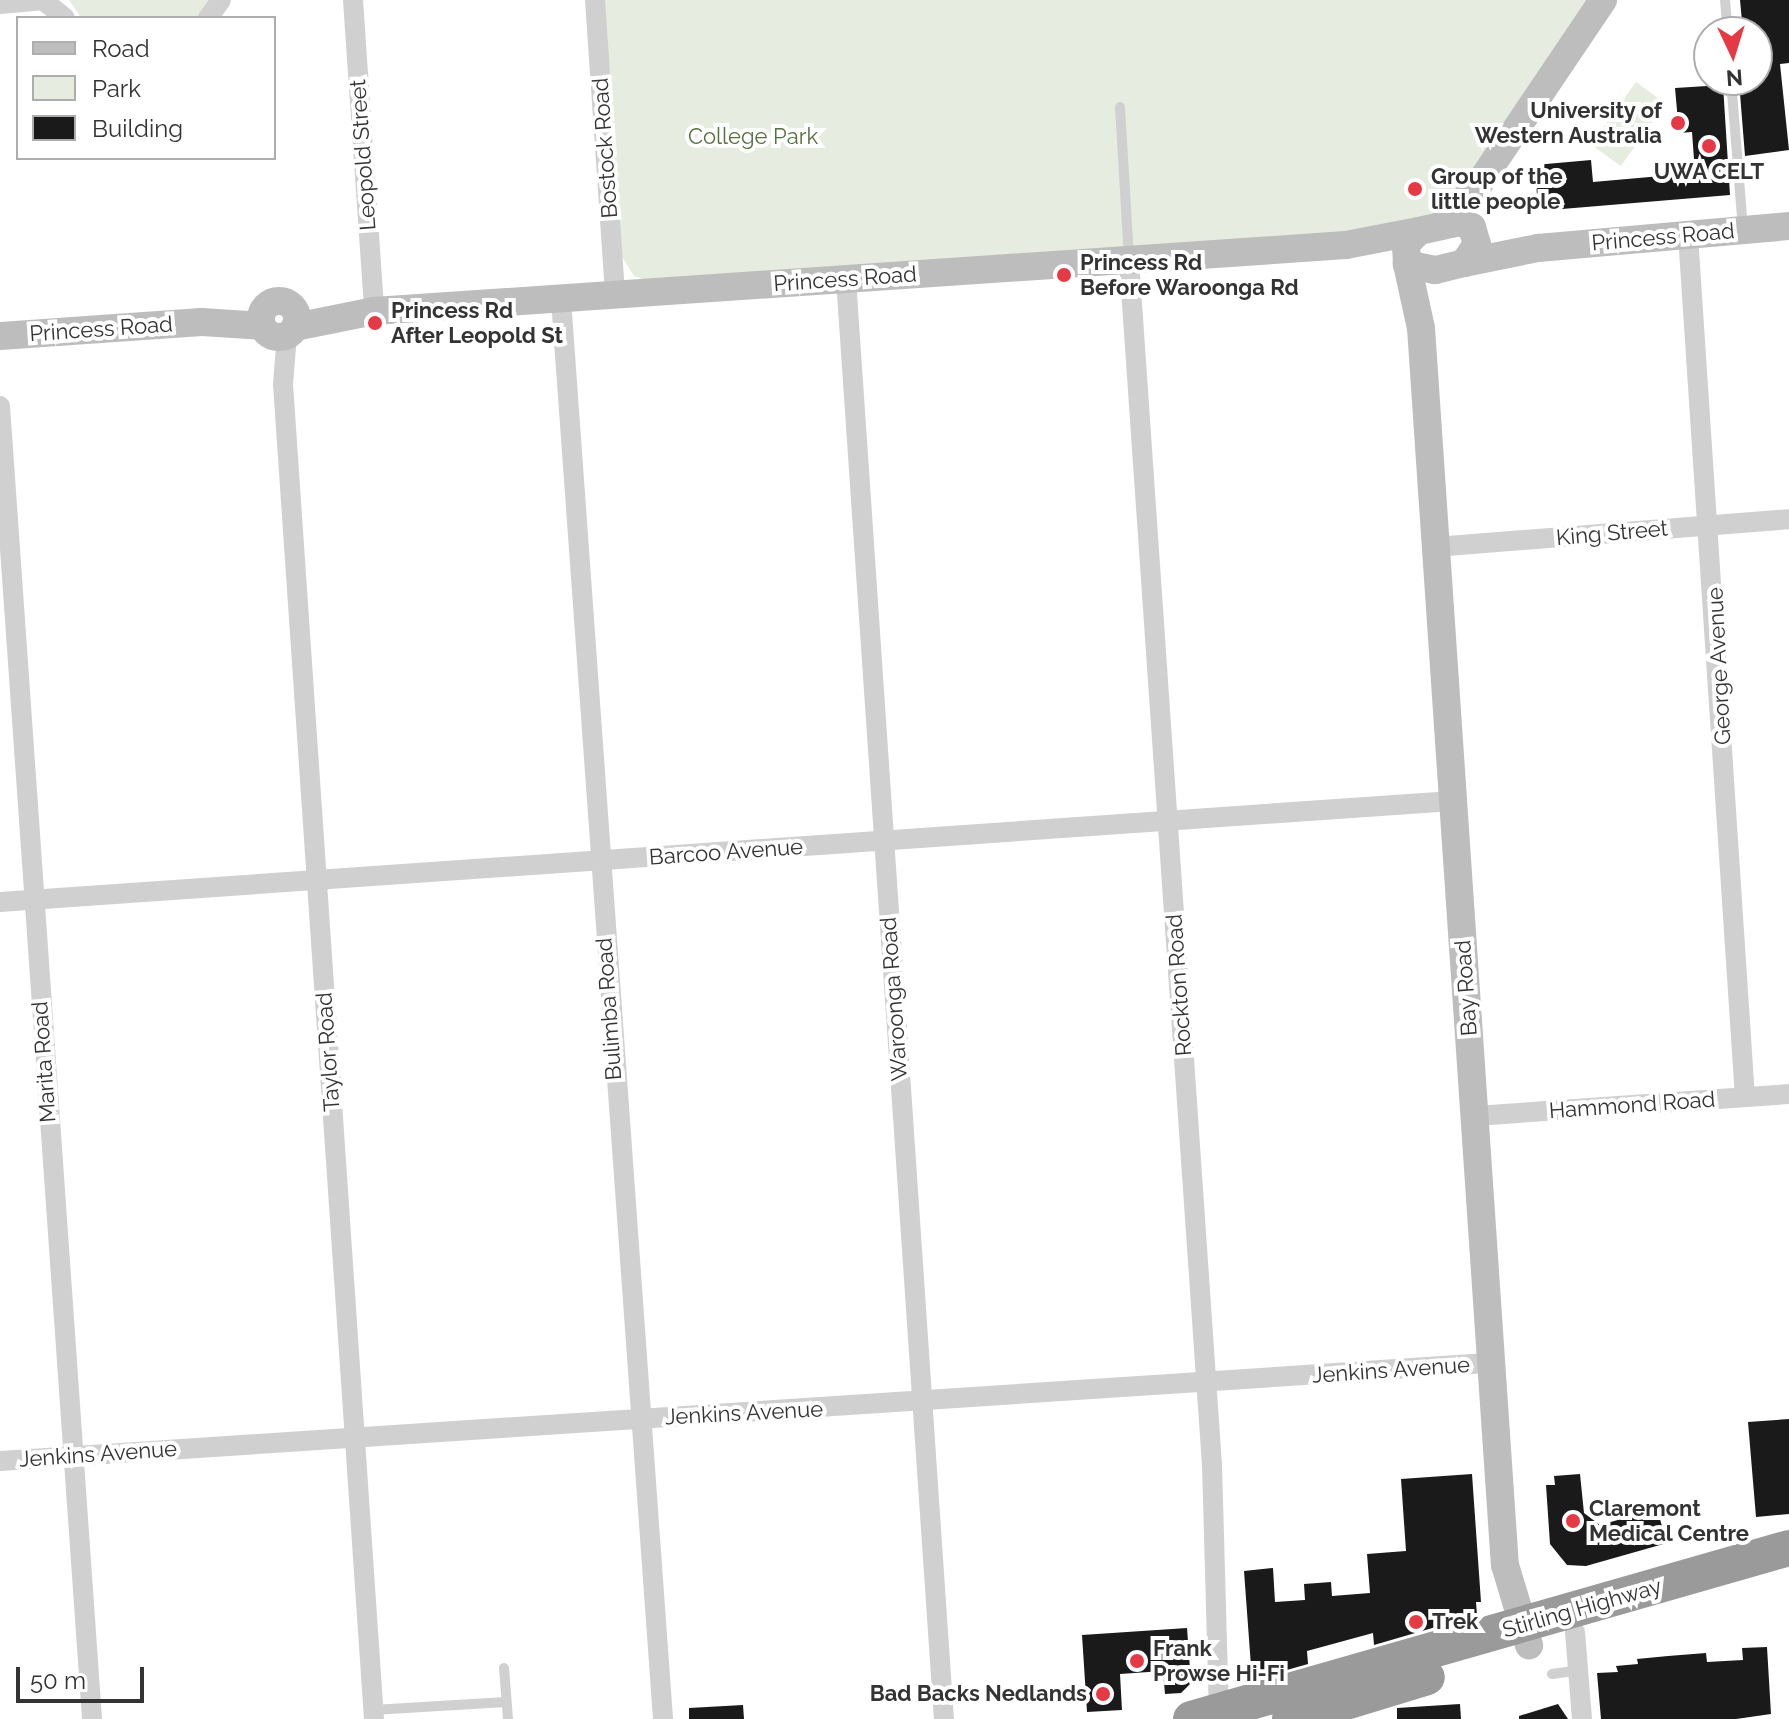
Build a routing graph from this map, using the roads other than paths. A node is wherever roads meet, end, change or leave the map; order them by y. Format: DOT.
graph roads {
  1 [pos="44,0"];
  2 [pos="353,0"];
  3 [pos="595,0"];
  4 [pos="1603,0"];
  5 [pos="0,4"];
  6 [pos="63,16"];
  7 [pos="1732,96"];
  8 [pos="1120,107"];
  9 [pos="1479,184"];
  10 [pos="1789,226"];
  11 [pos="1431,227"];
  12 [pos="1743,230"];
  13 [pos="1688,235"];
  14 [pos="1346,245"];
  15 [pos="1471,245"];
  16 [pos="1129,260"];
  17 [pos="1405,260"];
  18 [pos="1435,270"];
  19 [pos="846,279"];
  20 [pos="615,295"];
  21 [pos="561,299"];
  22 [pos="374,311"];
  23 [pos="279,323"];
  24 [pos="1421,328"];
  25 [pos="0,336"];
  26 [pos="0,406"];
  27 [pos="1789,519"];
  28 [pos="1710,525"];
  29 [pos="1435,547"];
  30 [pos="1452,801"];
  31 [pos="1168,821"];
  32 [pos="884,841"];
  33 [pos="599,862"];
  34 [pos="317,879"];
  35 [pos="33,900"];
  36 [pos="0,902"];
  37 [pos="1789,1094"];
  38 [pos="1745,1097"];
  39 [pos="1475,1116"];
  40 [pos="1488,1363"];
  41 [pos="1205,1382"];
  42 [pos="922,1403"];
  43 [pos="638,1420"];
  44 [pos="354,1438"];
  45 [pos="71,1456"];
  46 [pos="0,1461"];
  47 [pos="1789,1548"];
  48 [pos="1789,1570"];
  49 [pos="1575,1632"];
  50 [pos="1527,1635"];
  51 [pos="504,1668"];
  52 [pos="1579,1670"];
  53 [pos="1552,1674"];
  54 [pos="506,1702"];
  55 [pos="374,1714"];
  56 [pos="1205,1715"];
  57 [pos="92,1719"];
  58 [pos="508,1719"];
  59 [pos="663,1719"];
  60 [pos="944,1719"];
  61 [pos="1290,1719"];
  62 [pos="1582,1719"];
  1 -- 5 [label="street"];
  1 -- 6 [label="street"];
  2 -- 22 [label="street, Leopold Street"];
  3 -- 20 [label="street, Bostock Road"];
  4 -- 9 [label="street"];
  7 -- 12 [label="lane"];
  8 -- 16 [label="lane"];
  9 -- 11 [label="street"];
  9 -- 15 [label="street"];
  10 -- 12 [label="street, Princess Road"];
  11 -- 14 [label="street, Princess Road"];
  11 -- 15 [label="street, Princess Road"];
  11 -- 17 [label="street"];
  12 -- 13 [label="street, Princess Road"];
  13 -- 15 [label="street, Princess Road"];
  13 -- 28 [label="street, George Avenue"];
  14 -- 16 [label="street, Princess Road"];
  14 -- 17 [label="street, Princess Road"];
  15 -- 18 [label="street"];
  16 -- 19 [label="street, Princess Road"];
  16 -- 31 [label="street, Rockton Road"];
  17 -- 18 [label="street, Princess Road"];
  17 -- 24 [label="street, Bay Road"];
  18 -- 24 [label="street, Bay Road"];
  19 -- 20 [label="street, Princess Road"];
  19 -- 32 [label="street, Waroonga Road"];
  20 -- 21 [label="street, Princess Road"];
  21 -- 22 [label="street, Princess Road"];
  21 -- 33 [label="street, Bulimba Road"];
  22 -- 23 [label="street, Princess Road"];
  23 -- 25 [label="street, Princess Road"];
  23 -- 34 [label="street, Taylor Road"];
  24 -- 29 [label="street, Bay Road"];
  26 -- 35 [label="street, Marita Road"];
  27 -- 28 [label="street, King Street"];
  28 -- 29 [label="street, King Street"];
  28 -- 38 [label="street, George Avenue"];
  29 -- 30 [label="street, Bay Road"];
  30 -- 31 [label="street, Barcoo Avenue"];
  30 -- 39 [label="street, Bay Road"];
  31 -- 32 [label="street, Barcoo Avenue"];
  31 -- 41 [label="street, Rockton Road"];
  32 -- 33 [label="street, Barcoo Avenue"];
  32 -- 42 [label="street, Waroonga Road"];
  33 -- 34 [label="street, Barcoo Avenue"];
  33 -- 43 [label="street, Bulimba Road"];
  34 -- 35 [label="street, Barcoo Avenue"];
  34 -- 44 [label="street, Taylor Road"];
  35 -- 36 [label="street, Barcoo Avenue"];
  35 -- 45 [label="street, Marita Road"];
  37 -- 38 [label="street, Hammond Road"];
  38 -- 39 [label="street, Hammond Road"];
  39 -- 40 [label="street, Bay Road"];
  40 -- 41 [label="street, Jenkins Avenue"];
  40 -- 50 [label="street, Bay Road"];
  41 -- 42 [label="street, Jenkins Avenue"];
  41 -- 56 [label="street, Rockton Road"];
  42 -- 43 [label="street, Jenkins Avenue"];
  42 -- 60 [label="street, Waroonga Road"];
  43 -- 44 [label="street, Jenkins Avenue"];
  43 -- 59 [label="street, Bulimba Road"];
  44 -- 45 [label="street, Jenkins Avenue"];
  44 -- 55 [label="street, Taylor Road"];
  45 -- 46 [label="street, Jenkins Avenue"];
  45 -- 57 [label="street, Marita Road"];
  47 -- 50 [label="highway, Stirling Highway"];
  48 -- 49 [label="highway, Stirling Highway"];
  49 -- 50 [label="highway, Stirling Highway"];
  49 -- 52 [label="street"];
  50 -- 56 [label="highway, Stirling Highway"];
  50 -- 61 [label="highway, Stirling Highway"];
  51 -- 54 [label="lane"];
  52 -- 53 [label="lane"];
  52 -- 62 [label="street"];
  54 -- 55 [label="lane"];
  54 -- 58 [label="lane"];
}
